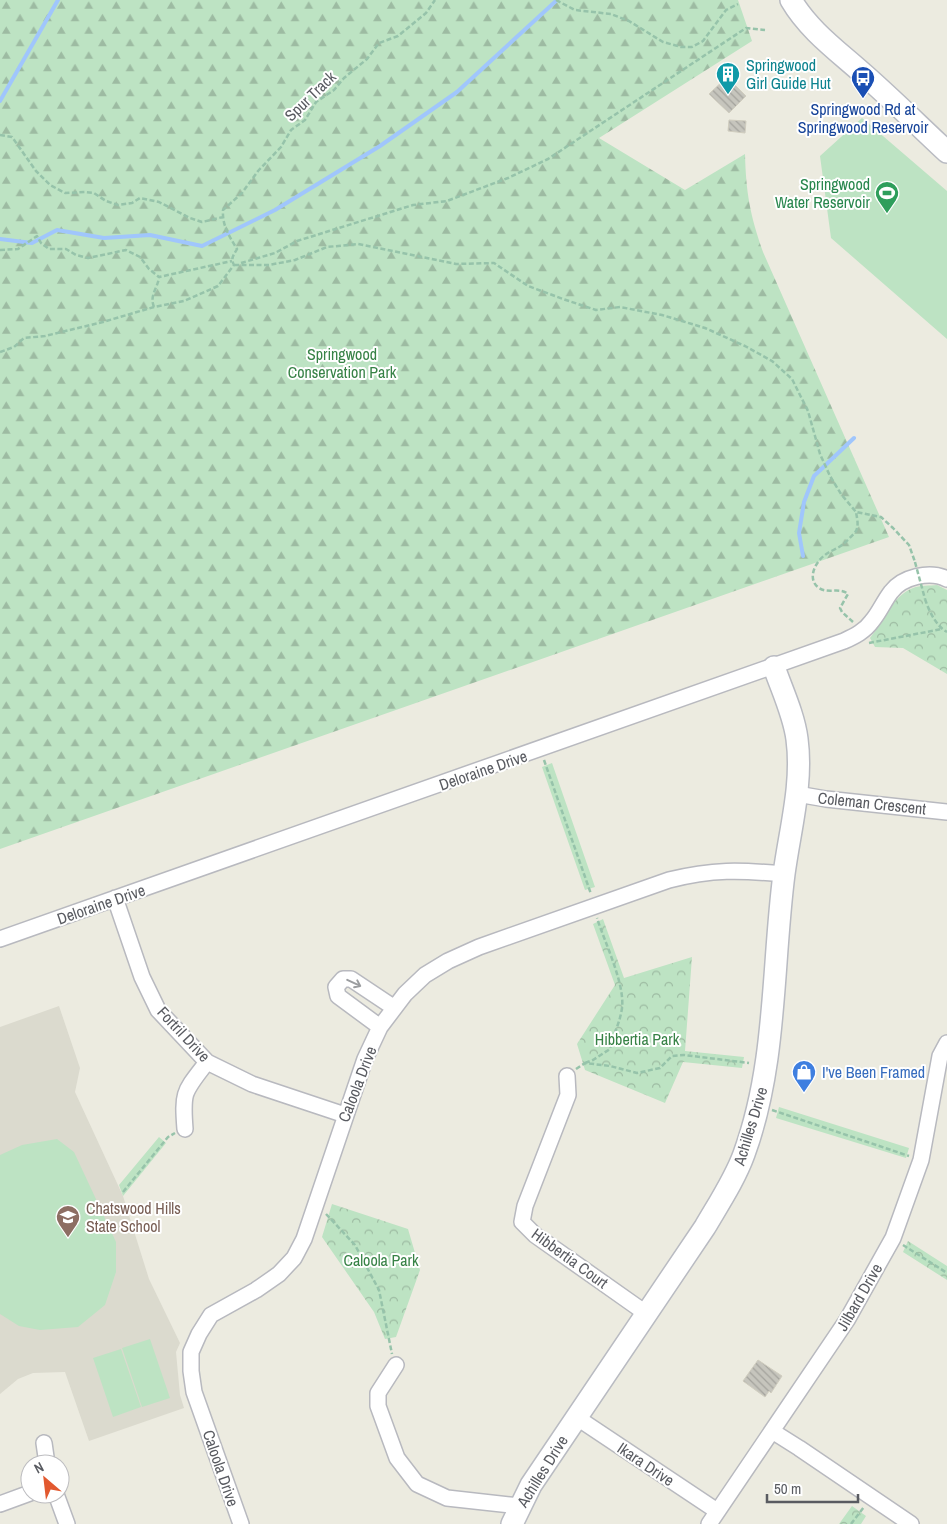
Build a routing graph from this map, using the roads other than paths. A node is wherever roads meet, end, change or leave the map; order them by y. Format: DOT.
graph roads {
  1 [pos="790,0"];
  2 [pos="803,0"];
  3 [pos="861,71"];
  4 [pos="947,152"];
  5 [pos="946,578"];
  6 [pos="774,667"];
  7 [pos="797,794"];
  8 [pos="947,812"];
  9 [pos="784,874"];
  10 [pos="115,898"];
  11 [pos="0,939"];
  12 [pos="393,1008"];
  13 [pos="380,1027"];
  14 [pos="947,1043"];
  15 [pos="207,1062"];
  16 [pos="567,1076"];
  17 [pos="345,1115"];
  18 [pos="185,1128"];
  19 [pos="647,1314"];
  20 [pos="396,1365"];
  21 [pos="576,1417"];
  22 [pos="772,1431"];
  23 [pos="44,1443"];
  24 [pos="46,1454"];
  25 [pos="20,1497"];
  26 [pos="0,1504"];
  27 [pos="60,1504"];
  28 [pos="516,1515"];
  29 [pos="713,1518"];
  30 [pos="67,1524"];
  31 [pos="241,1524"];
  32 [pos="911,1524"];
  1 -- 3 [label="street"];
  2 -- 3 [label="street"];
  3 -- 4 [label="street"];
  5 -- 6 [label="street, Deloraine Drive"];
  6 -- 7 [label="street, Achilles Drive"];
  6 -- 10 [label="street, Deloraine Drive"];
  7 -- 8 [label="street, Coleman Crescent"];
  7 -- 9 [label="street, Achilles Drive"];
  9 -- 12 [label="street, Caloola Drive"];
  9 -- 19 [label="street, Achilles Drive"];
  10 -- 11 [label="street, Deloraine Drive"];
  10 -- 15 [label="street, Fortril Drive"];
  12 -- 13 [label="street, Caloola Drive"];
  13 -- 12 [label="street, one-way"];
  13 -- 17 [label="street, Caloola Drive"];
  14 -- 22 [label="street, Jilbard Drive"];
  15 -- 17 [label="street, Fortril Drive"];
  15 -- 18 [label="street"];
  16 -- 19 [label="street, Hibbertia Court"];
  17 -- 31 [label="street, Caloola Drive"];
  19 -- 21 [label="street, Achilles Drive"];
  20 -- 28 [label="street"];
  21 -- 28 [label="street, Achilles Drive"];
  21 -- 29 [label="street, Ikara Drive"];
  22 -- 29 [label="street, Jilbard Drive"];
  22 -- 32 [label="street"];
  23 -- 24 [label="street"];
  25 -- 26 [label="street"];
  27 -- 30 [label="street"];
}
